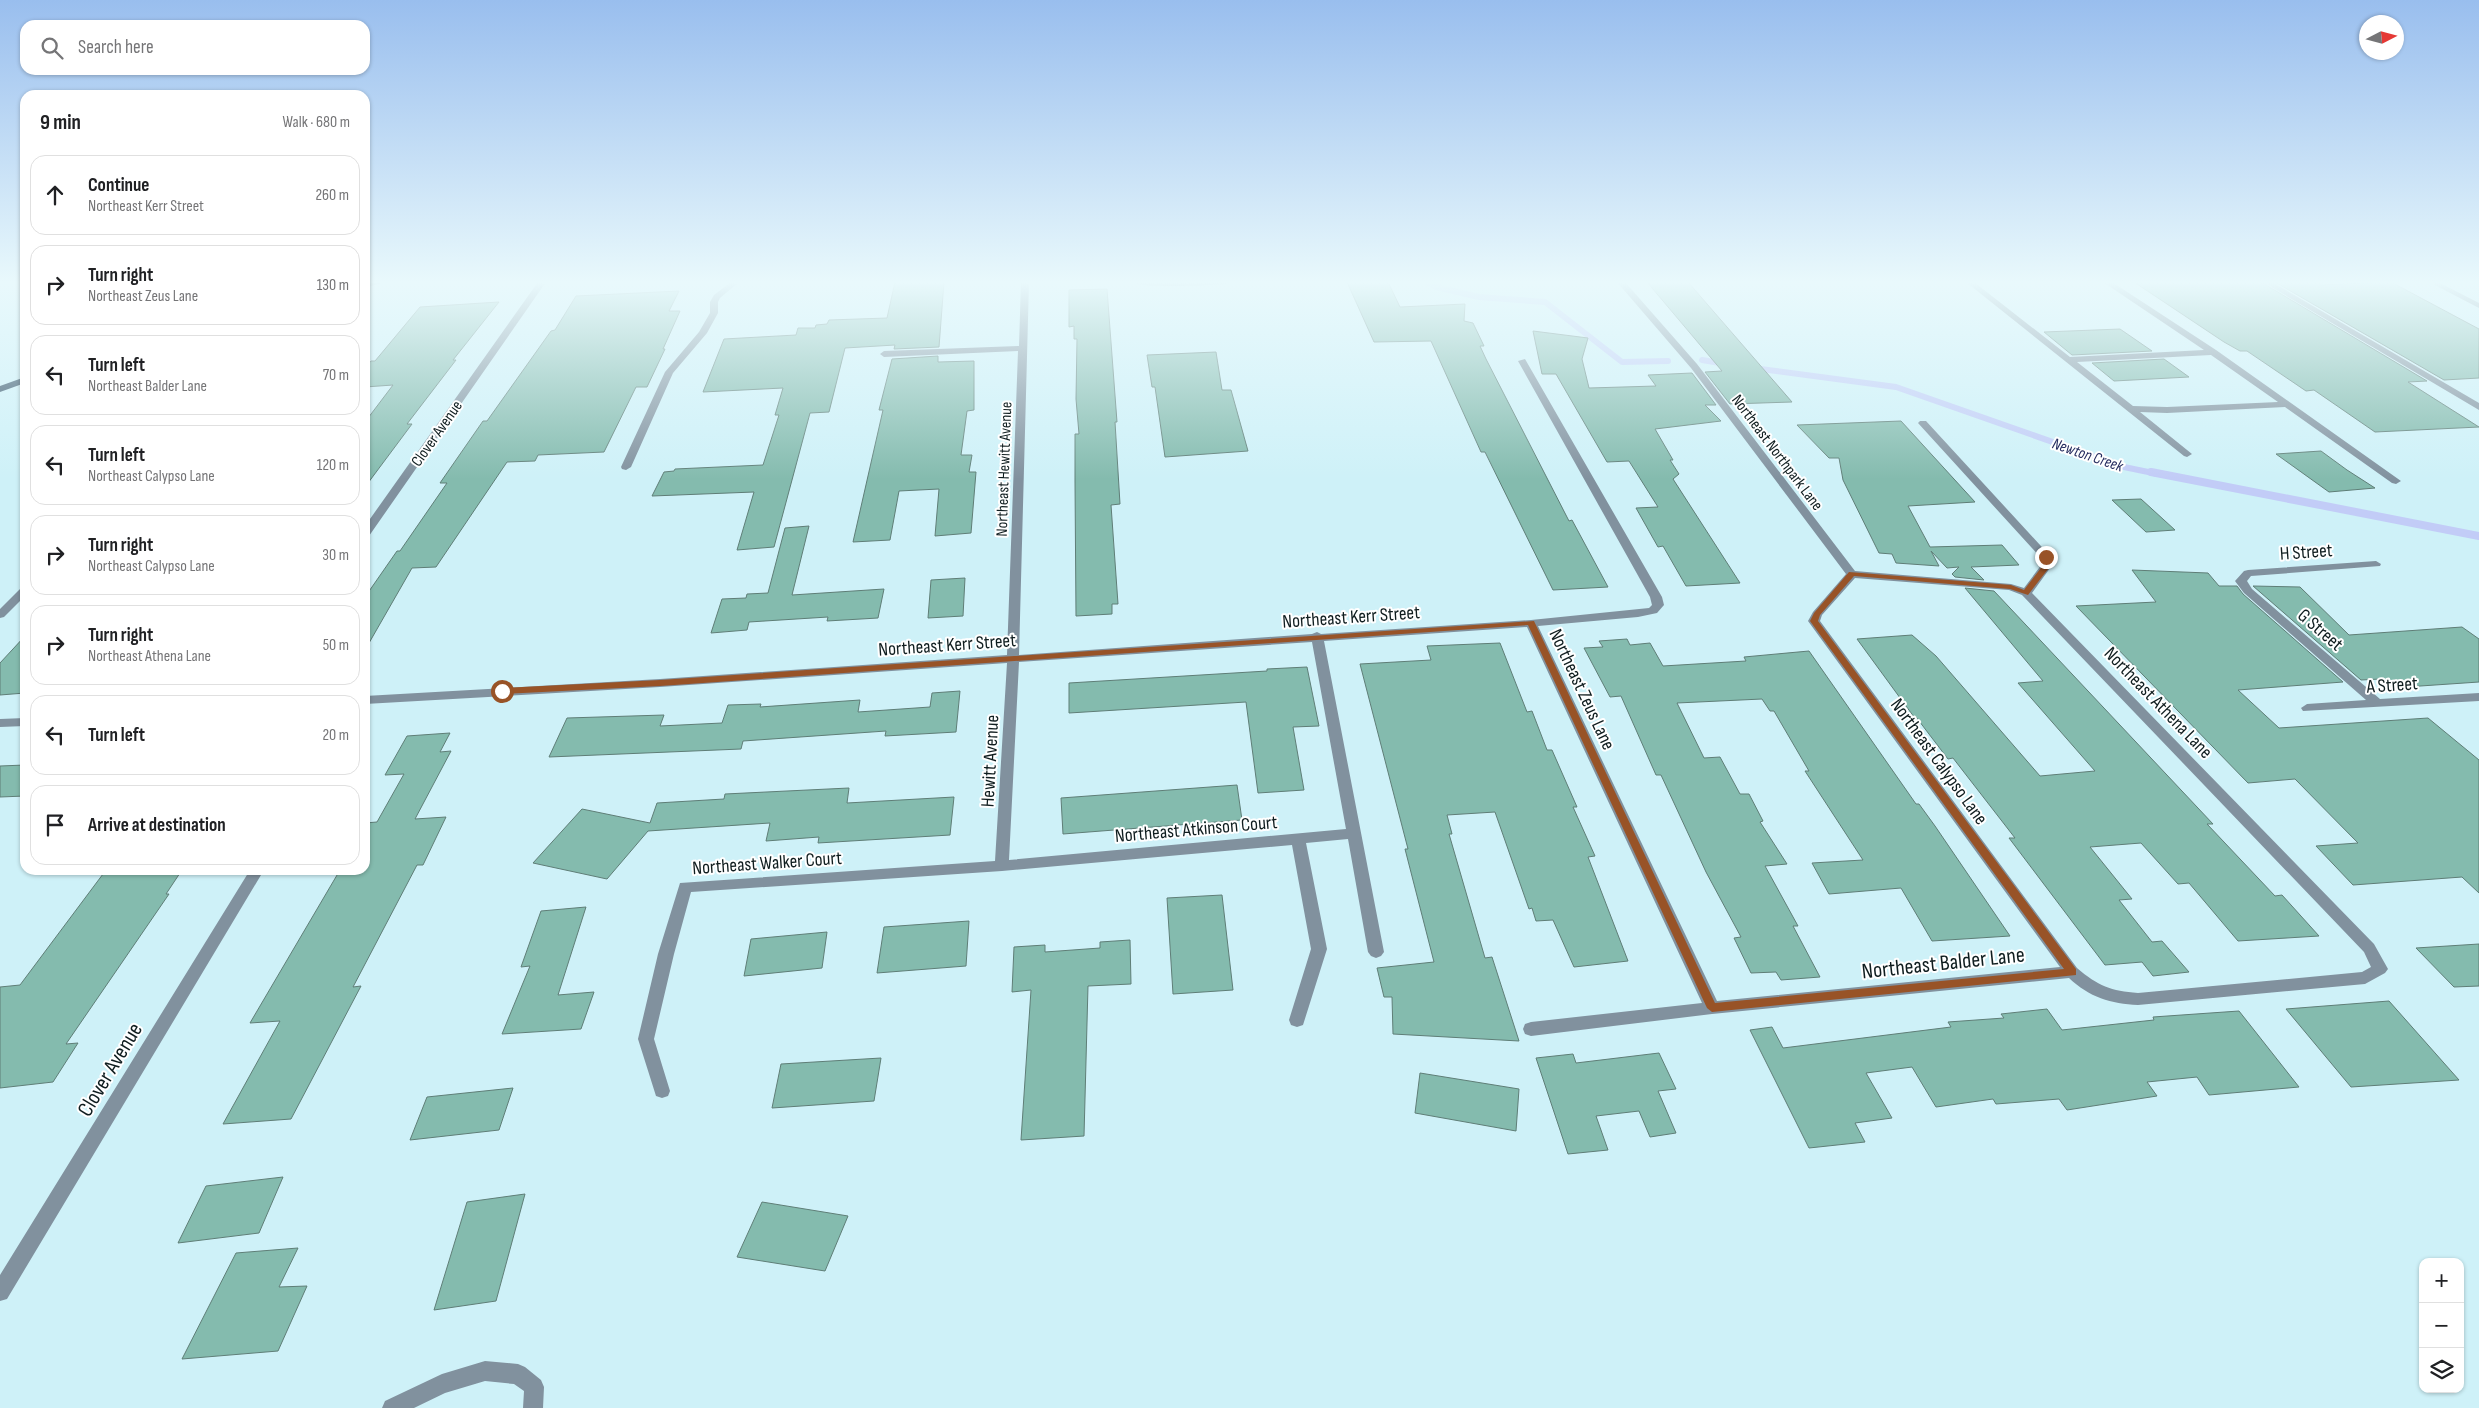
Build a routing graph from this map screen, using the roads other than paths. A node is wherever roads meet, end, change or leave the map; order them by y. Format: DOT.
graph roads {
  1 [pos="496,348"];
  2 [pos="690,348"];
  3 [pos="1023,348"];
  4 [pos="1678,348"];
  5 [pos="2052,348"];
  6 [pos="2206,348"];
  7 [pos="2378,348"];
  8 [pos="2213,352"];
  9 [pos="884,354"];
  10 [pos="2067,360"];
  11 [pos="1522,361"];
  12 [pos="20,382"];
  13 [pos="0,389"];
  14 [pos="2287,404"];
  15 [pos="2479,407"];
  16 [pos="2129,409"];
  17 [pos="1923,424"];
  18 [pos="2187,454"];
  19 [pos="626,467"];
  20 [pos="2396,481"];
  21 [pos="370,527"];
  22 [pos="2376,564"];
  23 [pos="1852,574"];
  24 [pos="2241,581"];
  25 [pos="2026,593"];
  26 [pos="20,595"];
  27 [pos="0,615"];
  28 [pos="1531,623"];
  29 [pos="1317,636"];
  30 [pos="1013,658"];
  31 [pos="2473,697"];
  32 [pos="370,700"];
  33 [pos="2378,704"];
  34 [pos="2479,707"];
  35 [pos="2307,708"];
  36 [pos="20,722"];
  37 [pos="0,723"];
  38 [pos="1354,833"];
  39 [pos="1298,839"];
  40 [pos="1002,866"];
  41 [pos="254,875"];
  42 [pos="1376,952"];
  43 [pos="2072,972"];
  44 [pos="1712,1008"];
  45 [pos="1297,1020"];
  46 [pos="1531,1029"];
  47 [pos="662,1091"];
  48 [pos="0,1292"];
  49 [pos="392,1408"];
  50 [pos="532,1408"];
  1 -- 21 [label="street, Clover Avenue"];
  2 -- 19 [label="street"];
  3 -- 9 [label="street"];
  3 -- 30 [label="street, Northeast Hewitt Avenue"];
  4 -- 23 [label="street, Northeast Northpark Lane"];
  5 -- 10 [label="street"];
  6 -- 8 [label="street"];
  7 -- 15 [label="street"];
  8 -- 10 [label="street"];
  8 -- 14 [label="street"];
  10 -- 16 [label="street"];
  11 -- 28 [label="street, Northeast Zeus Lane"];
  12 -- 13 [label="main road"];
  14 -- 16 [label="street"];
  14 -- 20 [label="street"];
  16 -- 18 [label="street"];
  17 -- 25 [label="street"];
  22 -- 24 [label="street, H Street"];
  23 -- 25 [label="street"];
  23 -- 43 [label="street, Northeast Calypso Lane"];
  24 -- 33 [label="street, G Street"];
  25 -- 43 [label="street, Northeast Athena Lane"];
  26 -- 27 [label="street"];
  28 -- 29 [label="street, Northeast Kerr Street"];
  28 -- 44 [label="street, Northeast Zeus Lane"];
  29 -- 30 [label="street, Northeast Kerr Street"];
  29 -- 38 [label="street"];
  30 -- 32 [label="street, Northeast Kerr Street"];
  30 -- 40 [label="street, Hewitt Avenue"];
  31 -- 33 [label="street, A Street"];
  31 -- 34 [label="street"];
  33 -- 35 [label="street, A Street"];
  36 -- 37 [label="street"];
  38 -- 39 [label="street"];
  38 -- 42 [label="street"];
  39 -- 40 [label="street, Northeast Atkinson Court"];
  39 -- 45 [label="street, Northeast Atkinson Court"];
  40 -- 47 [label="street, Northeast Walker Court"];
  41 -- 48 [label="street, Clover Avenue"];
  43 -- 44 [label="street, Northeast Balder Lane"];
  44 -- 46 [label="street, Northeast Balder Lane"];
  49 -- 50 [label="street"];
}
